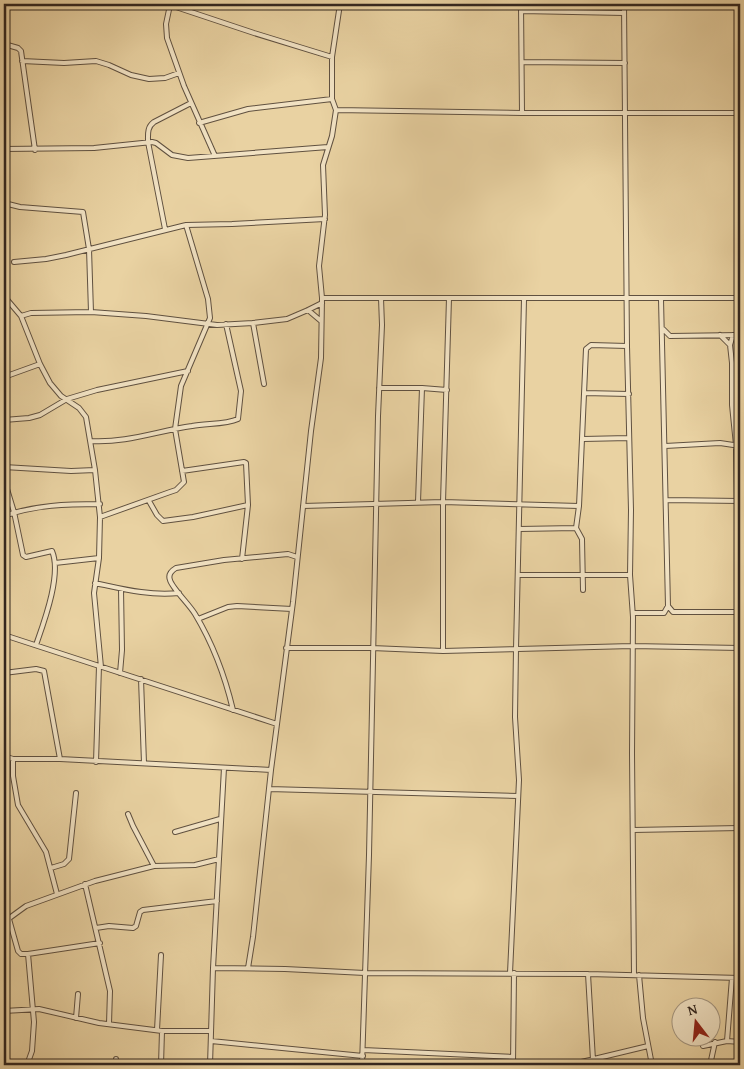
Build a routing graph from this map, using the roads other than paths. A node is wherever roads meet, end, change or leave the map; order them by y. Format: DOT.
graph roads {
  1 [pos="168,4"];
  2 [pos="340,4"];
  3 [pos="521,4"];
  4 [pos="624,4"];
  5 [pos="521,10"];
  6 [pos="624,13"];
  7 [pos="4,44"];
  8 [pos="332,57"];
  9 [pos="22,61"];
  10 [pos="522,62"];
  11 [pos="626,63"];
  12 [pos="179,73"];
  13 [pos="332,99"];
  14 [pos="191,103"];
  15 [pos="336,110"];
  16 [pos="740,113"];
  17 [pos="522,114"];
  18 [pos="626,114"];
  19 [pos="199,123"];
  20 [pos="148,142"];
  21 [pos="328,147"];
  22 [pos="4,149"];
  23 [pos="35,150"];
  24 [pos="215,156"];
  25 [pos="4,203"];
  26 [pos="325,219"];
  27 [pos="186,224"];
  28 [pos="165,229"];
  29 [pos="89,249"];
  30 [pos="14,262"];
  31 [pos="4,296"];
  32 [pos="381,298"];
  33 [pos="449,298"];
  34 [pos="740,298"];
  35 [pos="524,299"];
  36 [pos="628,299"];
  37 [pos="661,299"];
  38 [pos="322,300"];
  39 [pos="308,310"];
  40 [pos="92,312"];
  41 [pos="21,316"];
  42 [pos="321,321"];
  43 [pos="253,323"];
  44 [pos="208,324"];
  45 [pos="226,324"];
  46 [pos="662,328"];
  47 [pos="720,335"];
  48 [pos="733,335"];
  49 [pos="740,335"];
  50 [pos="670,336"];
  51 [pos="663,344"];
  52 [pos="627,346"];
  53 [pos="730,346"];
  54 [pos="40,364"];
  55 [pos="188,371"];
  56 [pos="4,377"];
  57 [pos="264,384"];
  58 [pos="379,388"];
  59 [pos="422,388"];
  60 [pos="448,390"];
  61 [pos="584,393"];
  62 [pos="629,394"];
  63 [pos="67,399"];
  64 [pos="4,420"];
  65 [pos="175,429"];
  66 [pos="629,438"];
  67 [pos="583,440"];
  68 [pos="91,441"];
  69 [pos="738,445"];
  70 [pos="665,446"];
  71 [pos="4,467"];
  72 [pos="95,470"];
  73 [pos="182,471"];
  74 [pos="4,479"];
  75 [pos="667,500"];
  76 [pos="150,501"];
  77 [pos="739,501"];
  78 [pos="418,502"];
  79 [pos="443,502"];
  80 [pos="376,503"];
  81 [pos="100,504"];
  82 [pos="520,504"];
  83 [pos="248,505"];
  84 [pos="303,506"];
  85 [pos="579,506"];
  86 [pos="14,512"];
  87 [pos="4,516"];
  88 [pos="100,517"];
  89 [pos="740,525"];
  90 [pos="576,528"];
  91 [pos="519,529"];
  92 [pos="298,557"];
  93 [pos="99,558"];
  94 [pos="242,559"];
  95 [pos="55,563"];
  96 [pos="518,575"];
  97 [pos="584,575"];
  98 [pos="630,576"];
  99 [pos="95,583"];
  100 [pos="121,589"];
  101 [pos="583,590"];
  102 [pos="179,593"];
  103 [pos="668,606"];
  104 [pos="292,610"];
  105 [pos="740,612"];
  106 [pos="633,613"];
  107 [pos="198,619"];
  108 [pos="4,635"];
  109 [pos="36,645"];
  110 [pos="632,646"];
  111 [pos="286,648"];
  112 [pos="372,648"];
  113 [pos="740,648"];
  114 [pos="516,649"];
  115 [pos="444,652"];
  116 [pos="100,667"];
  117 [pos="4,673"];
  118 [pos="120,673"];
  119 [pos="141,679"];
  120 [pos="4,703"];
  121 [pos="233,710"];
  122 [pos="277,724"];
  123 [pos="4,756"];
  124 [pos="13,758"];
  125 [pos="60,760"];
  126 [pos="96,762"];
  127 [pos="144,764"];
  128 [pos="224,768"];
  129 [pos="271,770"];
  130 [pos="269,789"];
  131 [pos="371,792"];
  132 [pos="76,793"];
  133 [pos="518,796"];
  134 [pos="128,814"];
  135 [pos="220,819"];
  136 [pos="740,828"];
  137 [pos="633,830"];
  138 [pos="175,832"];
  139 [pos="219,859"];
  140 [pos="154,866"];
  141 [pos="51,868"];
  142 [pos="85,884"];
  143 [pos="57,894"];
  144 [pos="217,901"];
  145 [pos="9,919"];
  146 [pos="4,922"];
  147 [pos="96,928"];
  148 [pos="100,943"];
  149 [pos="28,954"];
  150 [pos="161,955"];
  151 [pos="213,968"];
  152 [pos="248,968"];
  153 [pos="365,973"];
  154 [pos="512,973"];
  155 [pos="588,974"];
  156 [pos="636,975"];
  157 [pos="732,978"];
  158 [pos="740,978"];
  159 [pos="78,994"];
  160 [pos="34,1008"];
  161 [pos="4,1011"];
  162 [pos="76,1018"];
  163 [pos="109,1024"];
  164 [pos="159,1031"];
  165 [pos="212,1031"];
  166 [pos="211,1041"];
  167 [pos="722,1041"];
  168 [pos="727,1041"];
  169 [pos="740,1042"];
  170 [pos="648,1046"];
  171 [pos="714,1046"];
  172 [pos="363,1050"];
  173 [pos="363,1056"];
  174 [pos="513,1057"];
  175 [pos="116,1059"];
  176 [pos="593,1060"];
  177 [pos="27,1065"];
  178 [pos="116,1065"];
  179 [pos="161,1065"];
  180 [pos="210,1065"];
  181 [pos="362,1065"];
  182 [pos="513,1065"];
  183 [pos="570,1065"];
  184 [pos="652,1065"];
  185 [pos="710,1065"];
  1 -- 8 [label="street"];
  1 -- 12 [label="street"];
  2 -- 8 [label="street"];
  3 -- 5 [label="street"];
  4 -- 6 [label="street"];
  5 -- 6 [label="street"];
  5 -- 10 [label="street"];
  6 -- 11 [label="street"];
  7 -- 9 [label="street"];
  8 -- 13 [label="street"];
  9 -- 12 [label="street"];
  9 -- 23 [label="street"];
  10 -- 11 [label="street"];
  10 -- 17 [label="street"];
  11 -- 18 [label="street"];
  12 -- 14 [label="street"];
  13 -- 15 [label="street"];
  13 -- 19 [label="street"];
  14 -- 19 [label="street"];
  14 -- 20 [label="street"];
  15 -- 17 [label="street"];
  15 -- 21 [label="street"];
  16 -- 18 [label="street"];
  17 -- 18 [label="street"];
  18 -- 36 [label="street"];
  19 -- 24 [label="street"];
  20 -- 23 [label="street"];
  20 -- 24 [label="street"];
  20 -- 28 [label="street"];
  21 -- 24 [label="street"];
  21 -- 26 [label="street"];
  22 -- 23 [label="street"];
  25 -- 29 [label="street"];
  26 -- 27 [label="street"];
  26 -- 38 [label="street"];
  27 -- 28 [label="street"];
  27 -- 44 [label="street"];
  28 -- 29 [label="street"];
  29 -- 30 [label="street"];
  29 -- 40 [label="street"];
  31 -- 41 [label="street"];
  32 -- 33 [label="street"];
  32 -- 38 [label="street"];
  32 -- 58 [label="street"];
  33 -- 35 [label="street"];
  33 -- 60 [label="street"];
  34 -- 37 [label="street"];
  35 -- 36 [label="street"];
  35 -- 82 [label="street"];
  36 -- 37 [label="street"];
  36 -- 52 [label="street"];
  37 -- 46 [label="street"];
  38 -- 39 [label="street"];
  38 -- 42 [label="street"];
  39 -- 42 [label="street"];
  39 -- 43 [label="street"];
  40 -- 41 [label="street"];
  40 -- 44 [label="street"];
  41 -- 54 [label="street"];
  42 -- 84 [label="street"];
  43 -- 45 [label="street"];
  43 -- 57 [label="street"];
  44 -- 45 [label="street"];
  44 -- 55 [label="street"];
  45 -- 65 [label="street"];
  46 -- 50 [label="street"];
  46 -- 51 [label="street"];
  47 -- 48 [label="street"];
  47 -- 50 [label="street"];
  47 -- 53 [label="street"];
  48 -- 49 [label="street"];
  48 -- 53 [label="street"];
  50 -- 51 [label="street"];
  51 -- 70 [label="street"];
  52 -- 61 [label="street"];
  52 -- 62 [label="street"];
  53 -- 69 [label="street"];
  54 -- 56 [label="street"];
  54 -- 63 [label="street"];
  55 -- 63 [label="street"];
  55 -- 65 [label="street"];
  58 -- 59 [label="street"];
  58 -- 80 [label="street"];
  59 -- 60 [label="street"];
  59 -- 78 [label="street"];
  60 -- 79 [label="street"];
  61 -- 62 [label="street"];
  61 -- 67 [label="street"];
  62 -- 66 [label="street"];
  63 -- 64 [label="street"];
  63 -- 68 [label="street"];
  65 -- 68 [label="street"];
  65 -- 73 [label="street"];
  66 -- 67 [label="street"];
  66 -- 98 [label="street"];
  67 -- 85 [label="street"];
  68 -- 72 [label="street"];
  69 -- 70 [label="street"];
  69 -- 77 [label="street"];
  70 -- 75 [label="street"];
  71 -- 72 [label="street"];
  72 -- 81 [label="street"];
  73 -- 76 [label="street"];
  73 -- 83 [label="street"];
  74 -- 86 [label="street"];
  75 -- 77 [label="street"];
  75 -- 103 [label="street"];
  76 -- 83 [label="street"];
  76 -- 88 [label="street"];
  77 -- 89 [label="street"];
  78 -- 79 [label="street"];
  78 -- 80 [label="street"];
  79 -- 82 [label="street"];
  79 -- 115 [label="street"];
  80 -- 84 [label="street"];
  80 -- 112 [label="street"];
  81 -- 86 [label="street"];
  81 -- 88 [label="street"];
  82 -- 85 [label="street"];
  82 -- 91 [label="street"];
  83 -- 94 [label="street"];
  84 -- 92 [label="street"];
  85 -- 90 [label="street"];
  86 -- 87 [label="street"];
  86 -- 95 [label="street"];
  88 -- 93 [label="street"];
  90 -- 91 [label="street"];
  90 -- 97 [label="street"];
  91 -- 96 [label="street"];
  92 -- 94 [label="street"];
  92 -- 104 [label="street"];
  93 -- 95 [label="street"];
  93 -- 99 [label="street"];
  94 -- 102 [label="street"];
  95 -- 109 [label="street"];
  96 -- 97 [label="street"];
  96 -- 114 [label="street"];
  97 -- 98 [label="street"];
  97 -- 101 [label="street"];
  98 -- 106 [label="street"];
  99 -- 100 [label="street"];
  99 -- 116 [label="street"];
  100 -- 102 [label="street"];
  100 -- 118 [label="street"];
  102 -- 107 [label="street"];
  103 -- 105 [label="street"];
  103 -- 106 [label="street"];
  104 -- 107 [label="street"];
  104 -- 111 [label="street"];
  106 -- 110 [label="street"];
  107 -- 121 [label="street"];
  108 -- 109 [label="street"];
  109 -- 116 [label="street"];
  110 -- 113 [label="street"];
  110 -- 114 [label="street"];
  110 -- 137 [label="street"];
  111 -- 112 [label="street"];
  111 -- 122 [label="street"];
  112 -- 115 [label="street"];
  112 -- 131 [label="street"];
  114 -- 115 [label="street"];
  114 -- 133 [label="street"];
  116 -- 118 [label="street"];
  116 -- 126 [label="street"];
  117 -- 125 [label="street"];
  118 -- 119 [label="street"];
  119 -- 121 [label="street"];
  119 -- 127 [label="street"];
  120 -- 123 [label="street"];
  121 -- 122 [label="street"];
  122 -- 129 [label="street"];
  123 -- 124 [label="street"];
  124 -- 125 [label="street"];
  124 -- 141 [label="street"];
  125 -- 126 [label="street"];
  126 -- 127 [label="street"];
  127 -- 128 [label="street"];
  128 -- 129 [label="street"];
  128 -- 135 [label="street"];
  129 -- 130 [label="street"];
  130 -- 131 [label="street"];
  130 -- 152 [label="street"];
  131 -- 133 [label="street"];
  131 -- 153 [label="street"];
  132 -- 141 [label="street"];
  133 -- 154 [label="street"];
  134 -- 140 [label="street"];
  135 -- 138 [label="street"];
  135 -- 139 [label="street"];
  136 -- 137 [label="street"];
  137 -- 156 [label="street"];
  139 -- 140 [label="street"];
  139 -- 144 [label="street"];
  140 -- 142 [label="street"];
  141 -- 143 [label="street"];
  142 -- 143 [label="street"];
  142 -- 147 [label="street"];
  143 -- 145 [label="street"];
  144 -- 147 [label="street"];
  144 -- 151 [label="street"];
  145 -- 146 [label="street"];
  145 -- 149 [label="street"];
  147 -- 148 [label="street"];
  148 -- 149 [label="street"];
  148 -- 163 [label="street"];
  149 -- 160 [label="street"];
  150 -- 164 [label="street"];
  151 -- 152 [label="street"];
  151 -- 165 [label="street"];
  152 -- 153 [label="street"];
  153 -- 154 [label="street"];
  153 -- 172 [label="street"];
  154 -- 155 [label="street"];
  154 -- 174 [label="street"];
  155 -- 156 [label="street"];
  155 -- 176 [label="street"];
  156 -- 157 [label="street"];
  156 -- 170 [label="street"];
  157 -- 158 [label="street"];
  157 -- 168 [label="street"];
  159 -- 162 [label="street"];
  160 -- 161 [label="street"];
  160 -- 162 [label="street"];
  160 -- 177 [label="street"];
  162 -- 163 [label="street"];
  163 -- 164 [label="street"];
  164 -- 165 [label="street"];
  164 -- 179 [label="street"];
  165 -- 166 [label="street"];
  166 -- 173 [label="street"];
  166 -- 180 [label="street"];
  167 -- 168 [label="street"];
  168 -- 169 [label="street"];
  170 -- 176 [label="street"];
  170 -- 184 [label="street"];
  171 -- 185 [label="street"];
  172 -- 173 [label="street"];
  172 -- 174 [label="street"];
  173 -- 181 [label="street"];
  174 -- 182 [label="street"];
  175 -- 178 [label="street"];
  176 -- 183 [label="street"];
}
